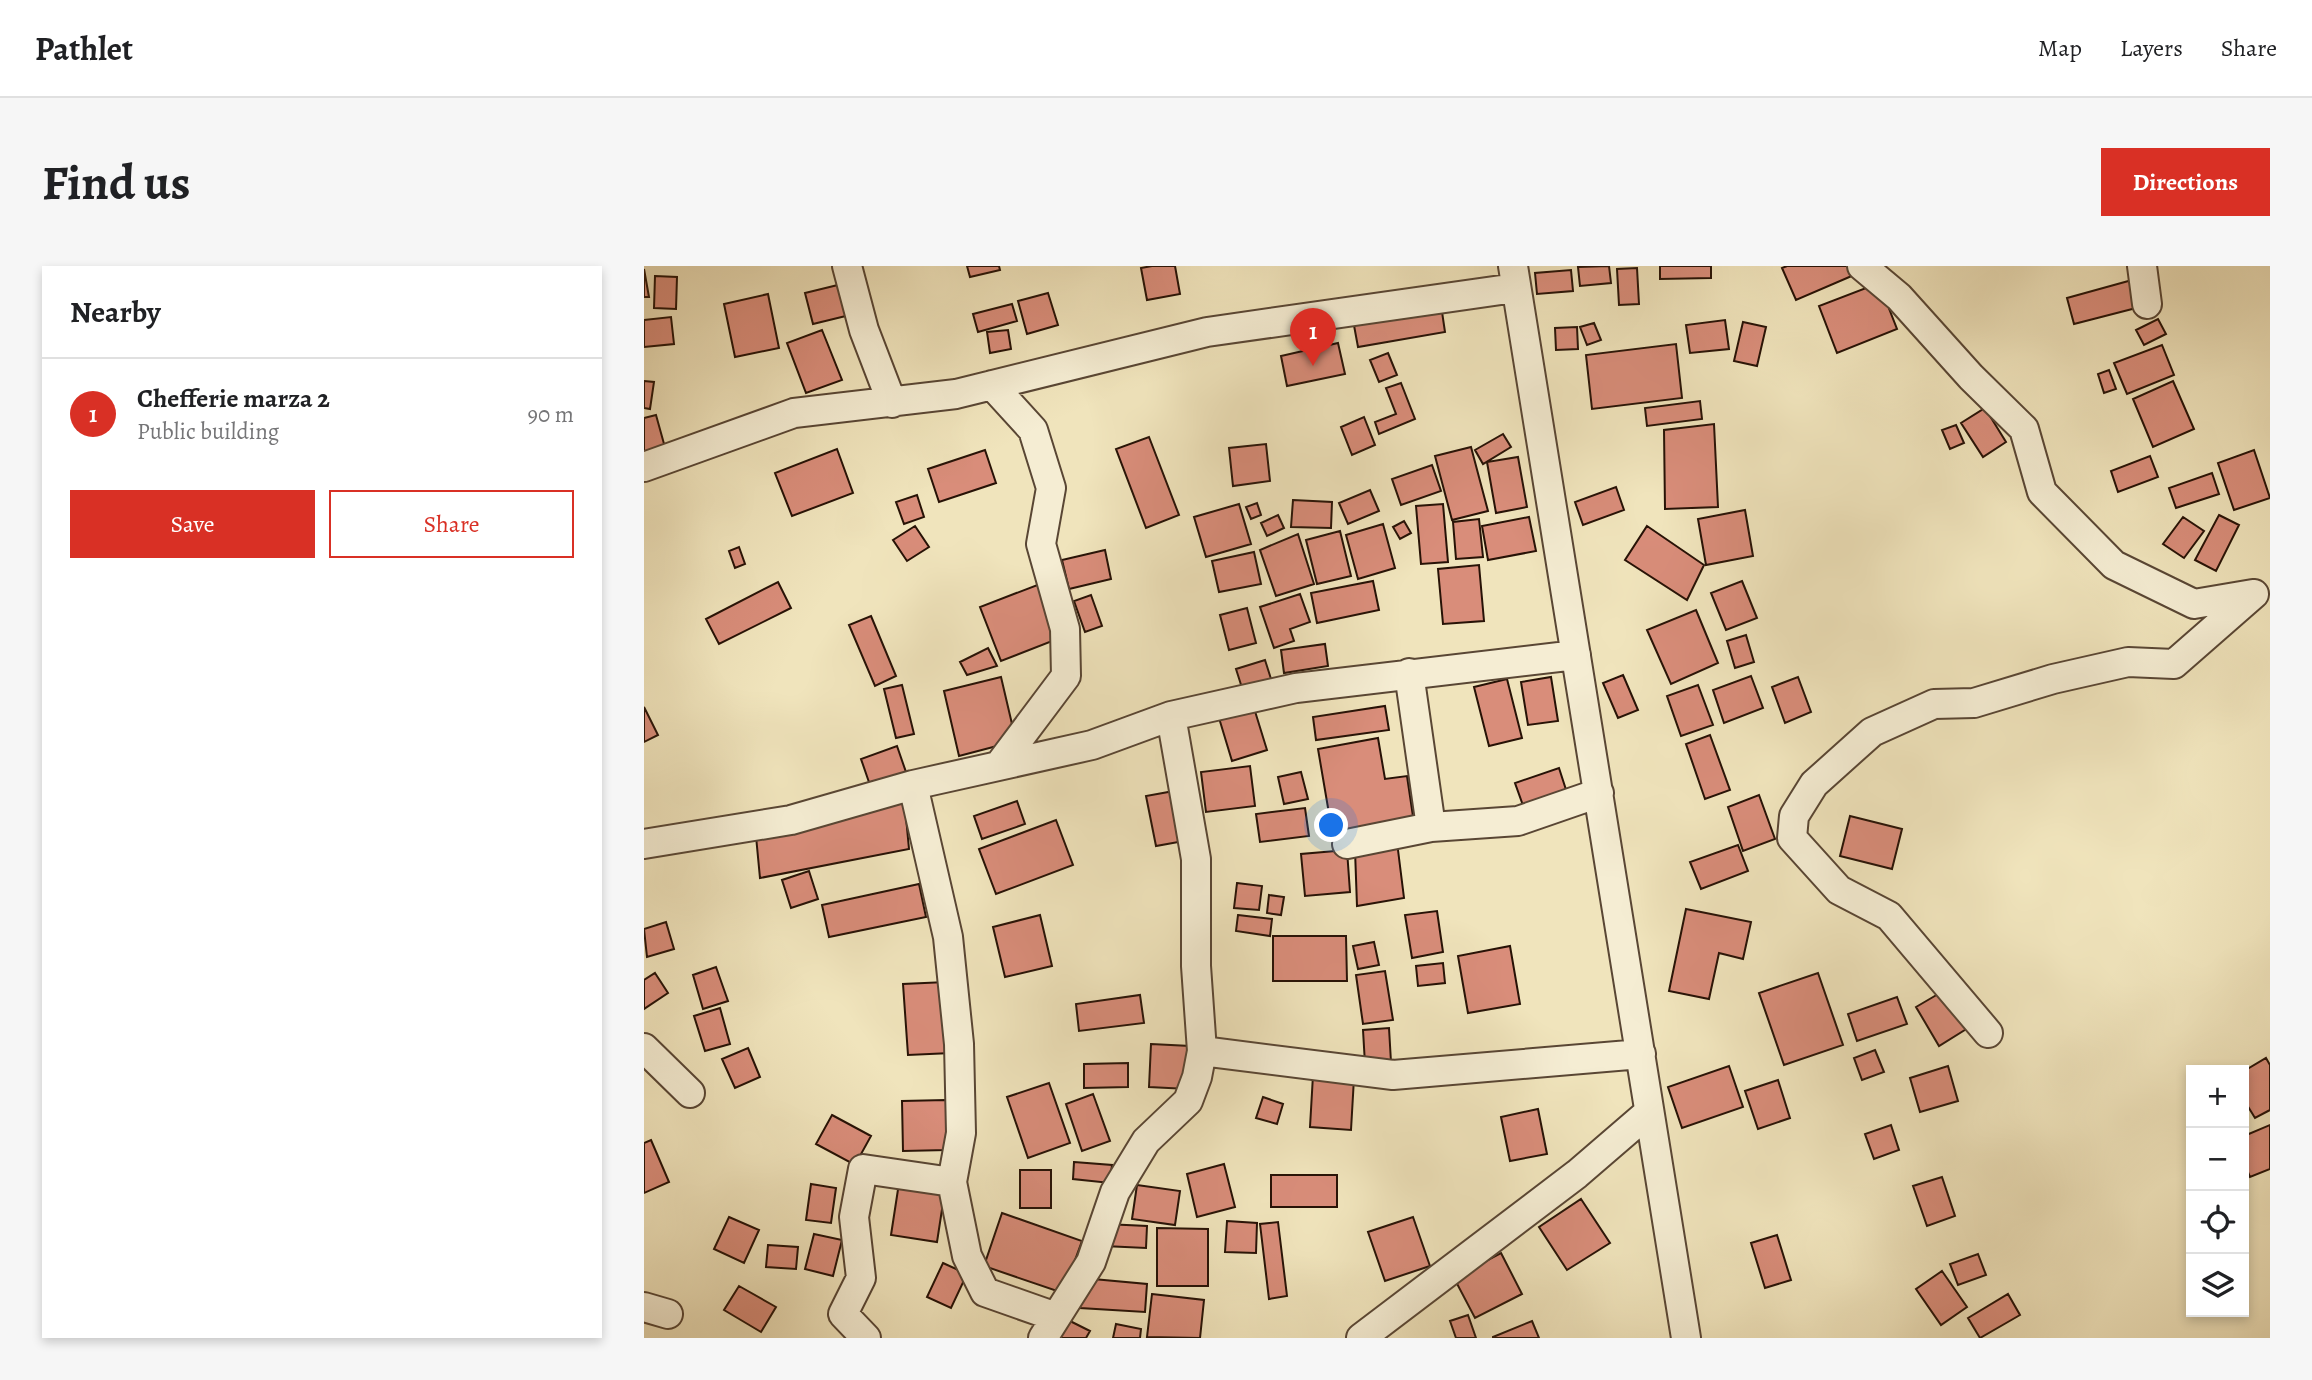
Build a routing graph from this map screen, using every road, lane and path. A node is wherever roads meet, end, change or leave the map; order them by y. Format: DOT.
graph roads {
  1 [pos="847,266"];
  2 [pos="1862,266"];
  3 [pos="2142,266"];
  4 [pos="1514,277"];
  5 [pos="2147,304"];
  6 [pos="992,385"];
  7 [pos="891,403"];
  8 [pos="644,467"];
  9 [pos="2262,591"];
  10 [pos="1576,655"];
  11 [pos="1409,673"];
  12 [pos="1171,716"];
  13 [pos="1000,764"];
  14 [pos="913,785"];
  15 [pos="1599,793"];
  16 [pos="1431,827"];
  17 [pos="644,844"];
  18 [pos="1347,844"];
  19 [pos="1988,1033"];
  20 [pos="644,1048"];
  21 [pos="1202,1052"];
  22 [pos="1641,1054"];
  23 [pos="690,1093"];
  24 [pos="1649,1112"];
  25 [pos="953,1182"];
  26 [pos="1049,1328"];
  27 [pos="866,1338"];
  28 [pos="1361,1338"];
  29 [pos="1686,1338"];
  1 -- 7 [label="street"];
  2 -- 9 [label="street"];
  3 -- 5 [label="street"];
  4 -- 6 [label="street"];
  4 -- 10 [label="street"];
  6 -- 7 [label="street"];
  6 -- 13 [label="street"];
  7 -- 8 [label="street"];
  9 -- 19 [label="street"];
  10 -- 11 [label="street"];
  10 -- 15 [label="street"];
  11 -- 12 [label="street"];
  11 -- 16 [label="street"];
  12 -- 13 [label="street"];
  12 -- 21 [label="street"];
  13 -- 14 [label="street"];
  14 -- 17 [label="street"];
  14 -- 25 [label="street"];
  15 -- 16 [label="street"];
  15 -- 22 [label="street"];
  16 -- 18 [label="street"];
  20 -- 23 [label="street"];
  21 -- 22 [label="street"];
  21 -- 26 [label="street"];
  22 -- 24 [label="street"];
  24 -- 28 [label="street"];
  24 -- 29 [label="street"];
  25 -- 26 [label="street"];
  25 -- 27 [label="street"];
}
